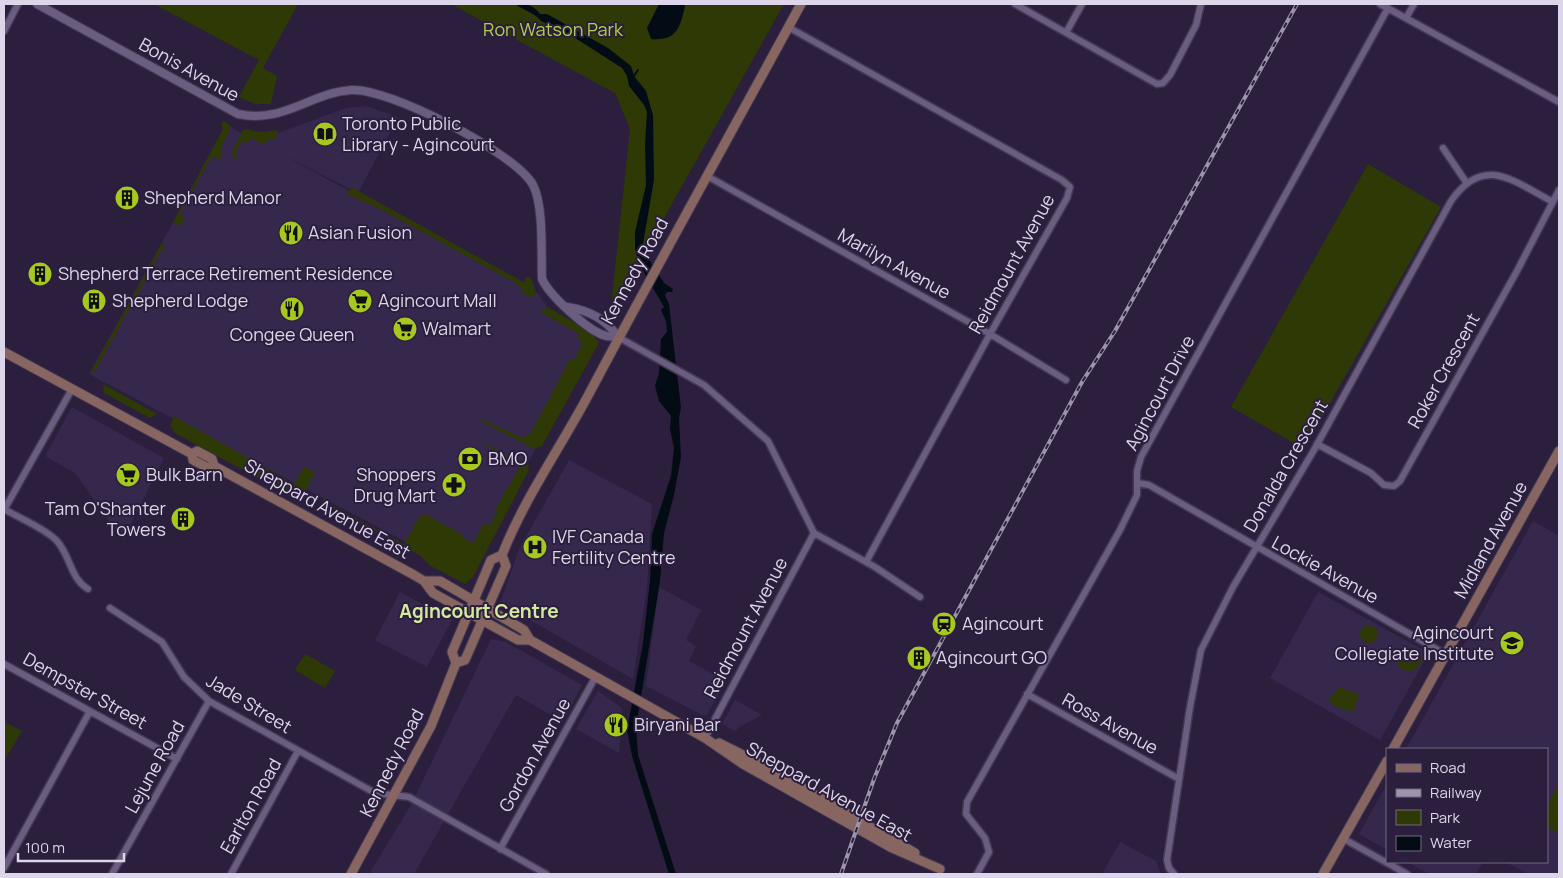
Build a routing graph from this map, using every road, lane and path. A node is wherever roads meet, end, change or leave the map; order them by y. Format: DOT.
graph roads {
  1 [pos="18,4"];
  2 [pos="37,4"];
  3 [pos="801,4"];
  4 [pos="1016,4"];
  5 [pos="1082,4"];
  6 [pos="1201,4"];
  7 [pos="1380,4"];
  8 [pos="1414,4"];
  9 [pos="1388,8"];
  10 [pos="1406,18"];
  11 [pos="788,27"];
  12 [pos="4,31"];
  13 [pos="1067,31"];
  14 [pos="1559,102"];
  15 [pos="1443,148"];
  16 [pos="707,176"];
  17 [pos="1466,182"];
  18 [pos="1559,190"];
  19 [pos="1553,202"];
  20 [pos="567,307"];
  21 [pos="990,334"];
  22 [pos="618,336"];
  23 [pos="4,352"];
  24 [pos="1066,380"];
  25 [pos="72,389"];
  26 [pos="1318,444"];
  27 [pos="1559,451"];
  28 [pos="1138,483"];
  29 [pos="4,509"];
  30 [pos="814,533"];
  31 [pos="1256,548"];
  32 [pos="502,555"];
  33 [pos="866,562"];
  34 [pos="424,581"];
  35 [pos="88,589"];
  36 [pos="920,597"];
  37 [pos="474,601"];
  38 [pos="110,608"];
  39 [pos="488,609"];
  40 [pos="469,613"];
  41 [pos="483,621"];
  42 [pos="530,640"];
  43 [pos="1445,654"];
  44 [pos="456,663"];
  45 [pos="4,664"];
  46 [pos="596,676"];
  47 [pos="1027,694"];
  48 [pos="210,701"];
  49 [pos="90,711"];
  50 [pos="705,738"];
  51 [pos="1394,748"];
  52 [pos="298,751"];
  53 [pos="177,760"];
  54 [pos="1386,763"];
  55 [pos="1179,779"];
  56 [pos="394,796"];
  57 [pos="1344,839"];
  58 [pos="500,849"];
  59 [pos="1386,862"];
  60 [pos="1387,863"];
  61 [pos="4,868"];
  62 [pos="944,872"];
  63 [pos="112,874"];
  64 [pos="231,874"];
  65 [pos="350,874"];
  66 [pos="546,874"];
  67 [pos="977,874"];
  68 [pos="1174,874"];
  69 [pos="1323,874"];
  70 [pos="1407,874"];
  1 -- 12 [label="street"];
  2 -- 20 [label="street, Bonis Avenue"];
  3 -- 11 [label="main road, Kennedy Road"];
  4 -- 13 [label="street"];
  5 -- 13 [label="street"];
  6 -- 13 [label="street"];
  7 -- 9 [label="street"];
  8 -- 10 [label="street"];
  9 -- 10 [label="street"];
  9 -- 28 [label="street, Agincourt Drive"];
  10 -- 14 [label="street"];
  11 -- 16 [label="main road, Kennedy Road"];
  11 -- 21 [label="street, Reidmount Avenue"];
  15 -- 17 [label="street"];
  16 -- 21 [label="street, Marilyn Avenue"];
  16 -- 22 [label="main road, Kennedy Road"];
  17 -- 19 [label="street"];
  17 -- 26 [label="street, Donalda Crescent"];
  18 -- 19 [label="street, Roker Crescent"];
  19 -- 26 [label="street, Roker Crescent"];
  20 -- 22 [label="street, Bonis Avenue"];
  20 -- 22 [label="street, Bonis Avenue"];
  21 -- 24 [label="street, Marilyn Avenue"];
  21 -- 33 [label="street, Reidmount Avenue"];
  22 -- 30 [label="street"];
  22 -- 32 [label="main road, Kennedy Road"];
  23 -- 25 [label="main road, Sheppard Avenue East"];
  25 -- 29 [label="street"];
  25 -- 34 [label="main road, Sheppard Avenue East"];
  26 -- 31 [label="street, Donalda Crescent"];
  27 -- 43 [label="main road, Midland Avenue"];
  28 -- 31 [label="street, Lockie Avenue"];
  28 -- 47 [label="street, Agincourt Drive"];
  29 -- 35 [label="street"];
  30 -- 33 [label="street"];
  30 -- 50 [label="street, Reidmount Avenue"];
  31 -- 43 [label="street, Lockie Avenue"];
  31 -- 55 [label="street, Donalda Crescent"];
  32 -- 37 [label="main road, Kennedy Road"];
  32 -- 39 [label="main road, Kennedy Road"];
  33 -- 36 [label="street"];
  34 -- 37 [label="main road, Sheppard Avenue East"];
  34 -- 40 [label="main road, Sheppard Avenue East"];
  37 -- 39 [label="main road, Sheppard Avenue East"];
  37 -- 40 [label="main road, Kennedy Road"];
  38 -- 48 [label="street, Jade Street"];
  39 -- 41 [label="main road, Kennedy Road"];
  39 -- 42 [label="main road, Sheppard Avenue East"];
  40 -- 41 [label="main road, Sheppard Avenue East"];
  40 -- 44 [label="main road, Kennedy Road"];
  41 -- 42 [label="main road, Sheppard Avenue East"];
  41 -- 44 [label="main road, Kennedy Road"];
  42 -- 46 [label="main road, Sheppard Avenue East"];
  43 -- 51 [label="main road, Midland Avenue"];
  44 -- 56 [label="main road, Kennedy Road"];
  45 -- 49 [label="street, Dempster Street"];
  46 -- 50 [label="main road, Sheppard Avenue East"];
  46 -- 58 [label="street, Gordon Avenue"];
  47 -- 55 [label="street, Ross Avenue"];
  47 -- 67 [label="street, Agincourt Drive"];
  48 -- 52 [label="street, Jade Street"];
  48 -- 53 [label="street, Lejune Road"];
  49 -- 53 [label="street, Dempster Street"];
  49 -- 61 [label="street"];
  50 -- 62 [label="main road, Sheppard Avenue East"];
  52 -- 56 [label="street, Jade Street"];
  52 -- 64 [label="street, Earlton Road"];
  53 -- 63 [label="street, Lejune Road"];
  54 -- 57 [label="main road"];
  55 -- 68 [label="street, Donalda Crescent"];
  56 -- 58 [label="street, Jade Street"];
  56 -- 65 [label="main road, Kennedy Road"];
  57 -- 59 [label="street"];
  57 -- 69 [label="main road"];
  58 -- 66 [label="street, Jade Street"];
  60 -- 70 [label="street"];
}
